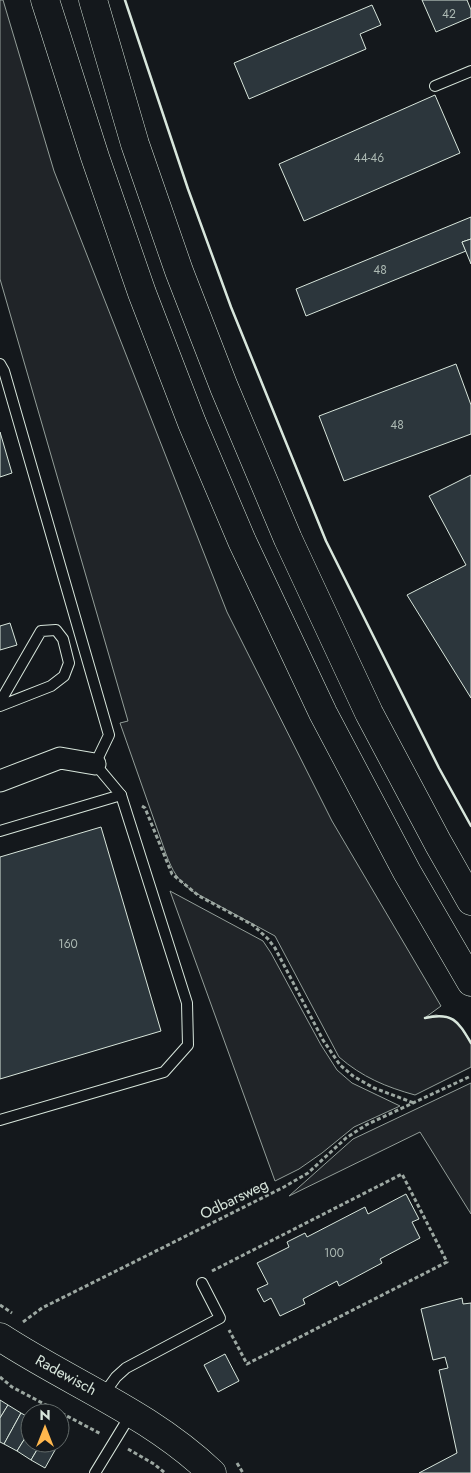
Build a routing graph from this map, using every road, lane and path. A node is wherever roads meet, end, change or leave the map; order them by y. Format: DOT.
graph roads {
  1 [pos="45,0"];
  2 [pos="92,0"];
  3 [pos="471,71"];
  4 [pos="435,86"];
  5 [pos="0,364"];
  6 [pos="0,704"];
  7 [pos="95,764"];
  8 [pos="0,781"];
  9 [pos="121,795"];
  10 [pos="0,832"];
  11 [pos="471,900"];
  12 [pos="471,982"];
  13 [pos="471,1076"];
  14 [pos="415,1103"];
  15 [pos="0,1120"];
  16 [pos="202,1283"];
  17 [pos="220,1318"];
  18 [pos="5,1340"];
  19 [pos="0,1377"];
  20 [pos="103,1396"];
  21 [pos="132,1412"];
  22 [pos="114,1440"];
  23 [pos="95,1473"];
  24 [pos="165,1473"];
  25 [pos="212,1473"];
  1 -- 12 [label="main road"];
  2 -- 11 [label="main road"];
  3 -- 4 [label="lane"];
  5 -- 7 [label="lane"];
  6 -- 6 [label="lane"];
  7 -- 8 [label="street"];
  7 -- 9 [label="lane"];
  9 -- 10 [label="lane"];
  9 -- 14 [label="path"];
  9 -- 15 [label="lane"];
  13 -- 14 [label="path, Odbarsweg"];
  14 -- 18 [label="path, Odbarsweg"];
  16 -- 17 [label="lane"];
  16 -- 17 [label="path"];
  17 -- 20 [label="lane"];
  18 -- 20 [label="main road, Radewisch"];
  19 -- 22 [label="path"];
  20 -- 21 [label="main road, Radewisch"];
  21 -- 22 [label="lane"];
  21 -- 25 [label="main road, Radewisch"];
  22 -- 23 [label="lane"];
  22 -- 24 [label="path"];
}
